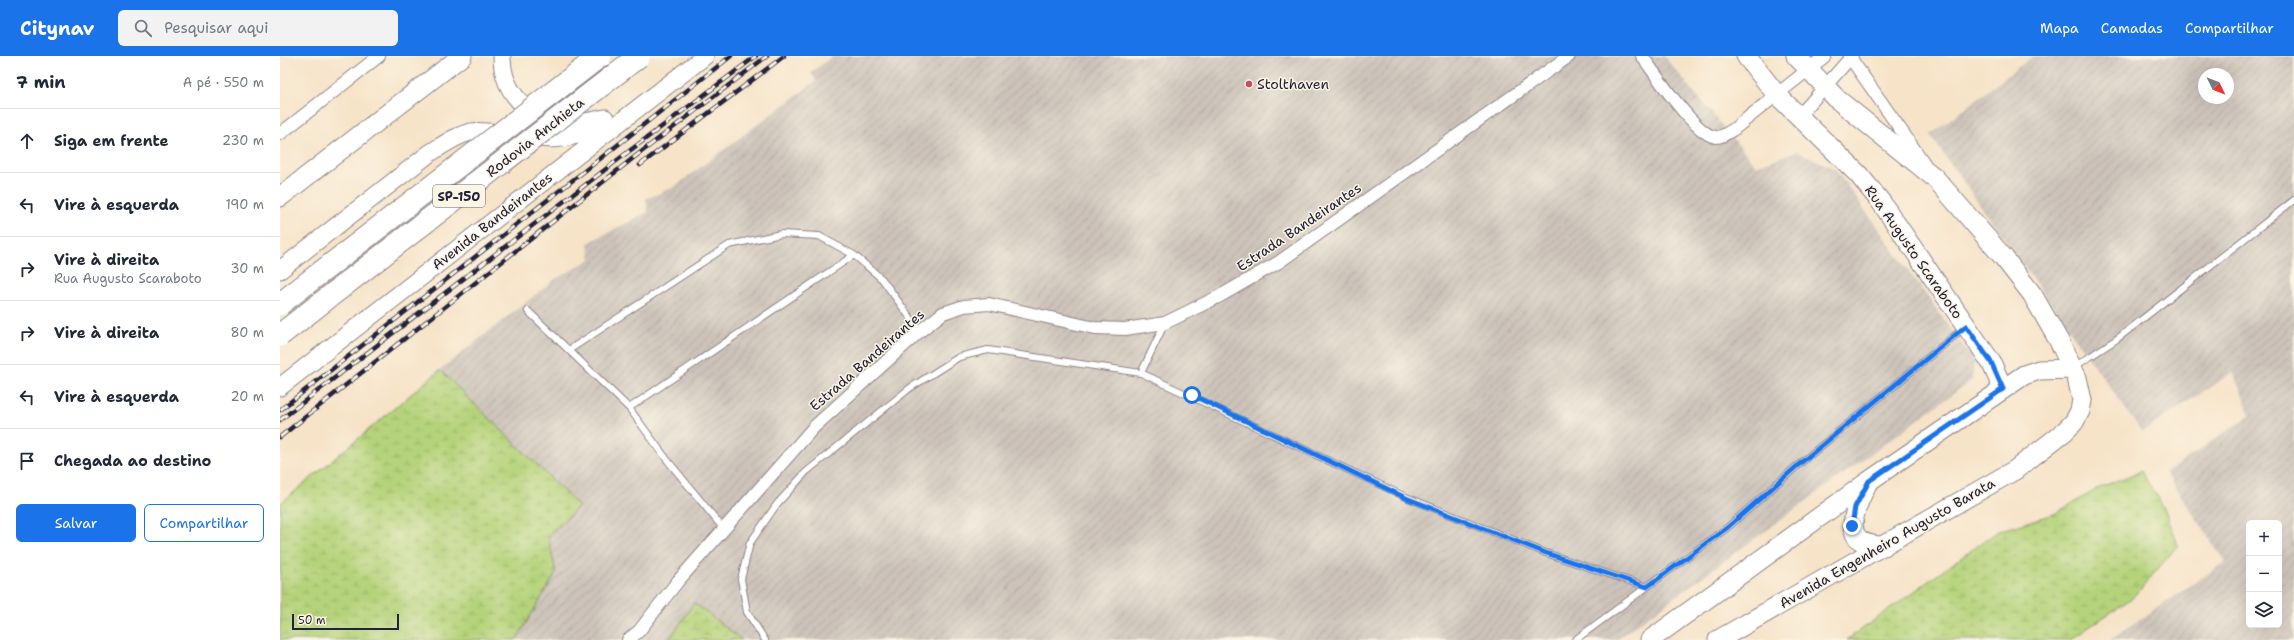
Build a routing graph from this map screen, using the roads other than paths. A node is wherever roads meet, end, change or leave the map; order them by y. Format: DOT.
graph roads {
  1 [pos="379,56"];
  2 [pos="462,56"];
  3 [pos="502,56"];
  4 [pos="600,56"];
  5 [pos="639,56"];
  6 [pos="705,56"];
  7 [pos="1569,56"];
  8 [pos="1642,56"];
  9 [pos="1746,56"];
  10 [pos="1825,56"];
  11 [pos="1850,57"];
  12 [pos="1802,63"];
  13 [pos="1825,88"];
  14 [pos="1777,96"];
  15 [pos="632,112"];
  16 [pos="1799,116"];
  17 [pos="280,134"];
  18 [pos="1935,178"];
  19 [pos="280,197"];
  20 [pos="2294,200"];
  21 [pos="854,255"];
  22 [pos="280,270"];
  23 [pos="280,304"];
  24 [pos="528,311"];
  25 [pos="1165,323"];
  26 [pos="1966,326"];
  27 [pos="920,331"];
  28 [pos="280,335"];
  29 [pos="569,350"];
  30 [pos="2072,369"];
  31 [pos="1141,373"];
  32 [pos="280,387"];
  33 [pos="2003,389"];
  34 [pos="629,408"];
  35 [pos="1869,481"];
  36 [pos="723,528"];
  37 [pos="1884,546"];
  38 [pos="1647,587"];
  39 [pos="628,640"];
  40 [pos="765,640"];
  41 [pos="1575,640"];
  42 [pos="1650,640"];
  43 [pos="1718,640"];
  1 -- 17 [label="street"];
  2 -- 19 [label="main road"];
  3 -- 15 [label="main road"];
  4 -- 23 [label="highway, Rodovia Anchieta / SP-150, bridge"];
  5 -- 28 [label="highway, Rodovia Anchieta / SP-150, bridge"];
  6 -- 15 [label="main road, Avenida Bandeirantes"];
  7 -- 25 [label="street, Estrada Bandeirantes"];
  8 -- 14 [label="street"];
  9 -- 14 [label="main road, Rua Augusto Scaraboto"];
  10 -- 12 [label="street"];
  11 -- 13 [label="street"];
  11 -- 18 [label="street"];
  12 -- 13 [label="main road"];
  12 -- 14 [label="street"];
  13 -- 16 [label="street"];
  13 -- 18 [label="main road"];
  14 -- 16 [label="main road, Rua Augusto Scaraboto"];
  15 -- 22 [label="main road"];
  15 -- 32 [label="main road, Avenida Bandeirantes"];
  16 -- 26 [label="main road, Rua Augusto Scaraboto"];
  18 -- 30 [label="main road"];
  20 -- 30 [label="lane"];
  21 -- 27 [label="lane"];
  21 -- 29 [label="lane"];
  21 -- 34 [label="lane"];
  24 -- 29 [label="lane"];
  25 -- 27 [label="street, Estrada Bandeirantes"];
  25 -- 31 [label="lane"];
  26 -- 33 [label="main road, Rua Augusto Scaraboto"];
  26 -- 38 [label="lane"];
  27 -- 36 [label="street, Estrada Bandeirantes"];
  29 -- 34 [label="lane"];
  30 -- 33 [label="main road"];
  30 -- 37 [label="main road, Avenida Engenheiro Augusto Barata"];
  31 -- 38 [label="lane"];
  31 -- 40 [label="lane"];
  33 -- 35 [label="main road"];
  34 -- 36 [label="lane"];
  35 -- 37 [label="main road"];
  35 -- 42 [label="main road"];
  36 -- 39 [label="street, Estrada Bandeirantes"];
  37 -- 43 [label="main road, Avenida Engenheiro Augusto Barata"];
  38 -- 41 [label="lane"];
}
